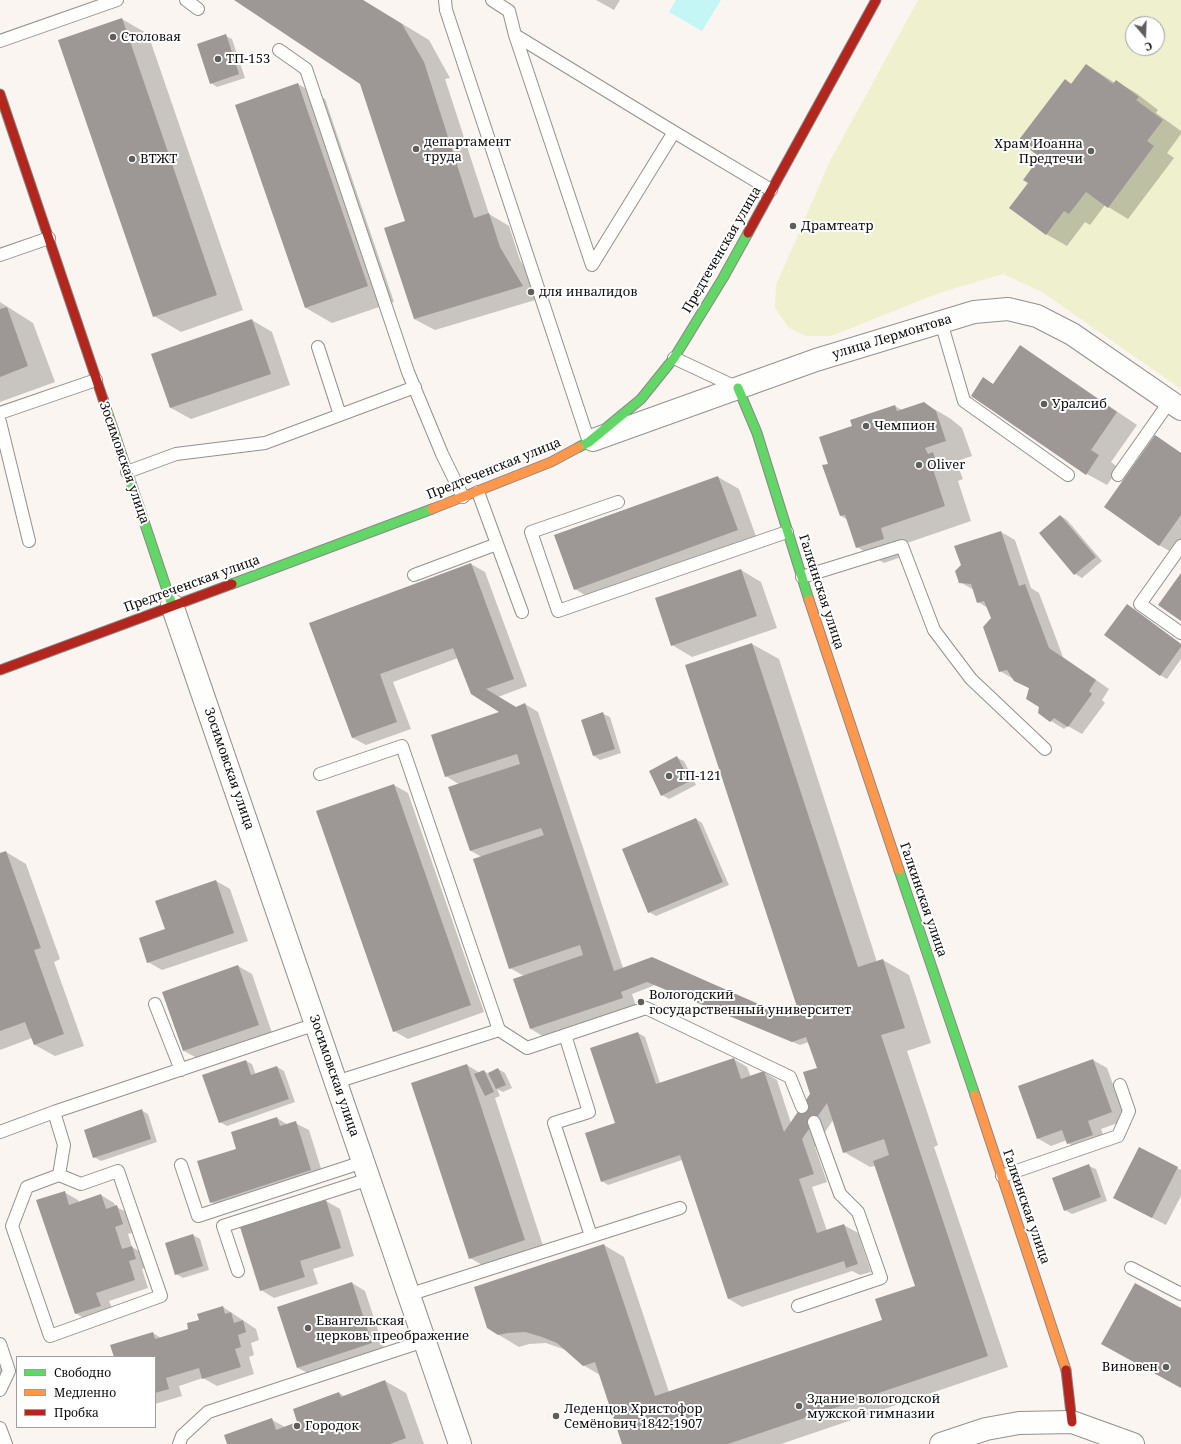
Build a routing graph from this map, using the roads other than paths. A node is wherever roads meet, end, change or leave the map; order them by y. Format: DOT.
graph roads {
  1 [pos="117,0"];
  2 [pos="186,0"];
  3 [pos="446,0"];
  4 [pos="492,0"];
  5 [pos="876,0"];
  6 [pos="86,5"];
  7 [pos="198,9"];
  8 [pos="515,35"];
  9 [pos="0,41"];
  10 [pos="279,50"];
  11 [pos="0,94"];
  12 [pos="674,132"];
  13 [pos="772,190"];
  14 [pos="48,238"];
  15 [pos="0,255"];
  16 [pos="941,322"];
  17 [pos="318,347"];
  18 [pos="674,358"];
  19 [pos="96,380"];
  20 [pos="414,388"];
  21 [pos="738,388"];
  22 [pos="1176,405"];
  23 [pos="0,413"];
  24 [pos="340,415"];
  25 [pos="0,422"];
  26 [pos="588,442"];
  27 [pos="127,472"];
  28 [pos="1118,474"];
  29 [pos="1068,475"];
  30 [pos="478,492"];
  31 [pos="463,497"];
  32 [pos="618,502"];
  33 [pos="787,532"];
  34 [pos="29,541"];
  35 [pos="497,544"];
  36 [pos="1181,546"];
  37 [pos="414,575"];
  38 [pos="802,576"];
  39 [pos="172,605"];
  40 [pos="522,612"];
  41 [pos="1181,632"];
  42 [pos="0,670"];
  43 [pos="1045,749"];
  44 [pos="320,774"];
  45 [pos="155,1004"];
  46 [pos="316,1024"];
  47 [pos="499,1030"];
  48 [pos="565,1035"];
  49 [pos="181,1070"];
  50 [pos="336,1082"];
  51 [pos="1120,1085"];
  52 [pos="802,1107"];
  53 [pos="54,1112"];
  54 [pos="814,1122"];
  55 [pos="0,1132"];
  56 [pos="181,1165"];
  57 [pos="366,1170"];
  58 [pos="59,1175"];
  59 [pos="1002,1176"];
  60 [pos="680,1208"];
  61 [pos="591,1236"];
  62 [pos="1131,1268"];
  63 [pos="238,1271"];
  64 [pos="1181,1294"];
  65 [pos="408,1295"];
  66 [pos="798,1306"];
  67 [pos="424,1341"];
  68 [pos="0,1344"];
  69 [pos="0,1390"];
  70 [pos="1072,1422"];
  71 [pos="0,1428"];
  72 [pos="6,1444"];
  73 [pos="179,1444"];
  74 [pos="460,1444"];
  75 [pos="940,1444"];
  76 [pos="1133,1444"];
  1 -- 6 [label="lane"];
  2 -- 7 [label="lane"];
  3 -- 26 [label="lane"];
  4 -- 8 [label="lane"];
  5 -- 13 [label="street, Предтеченская улица"];
  6 -- 9 [label="lane"];
  8 -- 12 [label="lane"];
  8 -- 12 [label="lane"];
  10 -- 20 [label="lane"];
  11 -- 14 [label="street, Зосимовская улица"];
  12 -- 13 [label="lane"];
  13 -- 18 [label="street, Предтеченская улица"];
  14 -- 15 [label="lane"];
  14 -- 19 [label="street, Зосимовская улица"];
  16 -- 21 [label="street, улица Лермонтова"];
  16 -- 22 [label="street, улица Лермонтова"];
  16 -- 29 [label="lane"];
  17 -- 24 [label="lane"];
  18 -- 21 [label="lane"];
  18 -- 26 [label="street, Предтеченская улица"];
  19 -- 23 [label="lane"];
  19 -- 27 [label="street, Зосимовская улица"];
  20 -- 24 [label="lane"];
  20 -- 31 [label="lane"];
  21 -- 26 [label="street, улица Лермонтова"];
  21 -- 33 [label="street, Галкинская улица"];
  22 -- 28 [label="lane"];
  24 -- 27 [label="lane"];
  25 -- 34 [label="lane"];
  26 -- 30 [label="street, Предтеченская улица"];
  27 -- 39 [label="street, Зосимовская улица"];
  30 -- 31 [label="street, Предтеченская улица"];
  30 -- 35 [label="lane"];
  31 -- 39 [label="street, Предтеченская улица"];
  32 -- 33 [label="lane"];
  33 -- 38 [label="street, Галкинская улица"];
  35 -- 37 [label="lane"];
  35 -- 40 [label="lane"];
  36 -- 41 [label="lane"];
  38 -- 43 [label="lane"];
  38 -- 59 [label="street, Галкинская улица"];
  39 -- 42 [label="street, Предтеченская улица"];
  39 -- 46 [label="street, Зосимовская улица"];
  44 -- 47 [label="lane"];
  45 -- 49 [label="lane"];
  46 -- 49 [label="lane"];
  46 -- 50 [label="street, Зосимовская улица"];
  47 -- 48 [label="lane"];
  47 -- 50 [label="lane"];
  48 -- 52 [label="lane"];
  48 -- 61 [label="lane"];
  49 -- 53 [label="lane"];
  50 -- 57 [label="street, Зосимовская улица"];
  51 -- 59 [label="lane"];
  53 -- 55 [label="lane"];
  53 -- 58 [label="lane"];
  54 -- 66 [label="lane"];
  56 -- 57 [label="lane"];
  57 -- 63 [label="lane"];
  57 -- 65 [label="street, Зосимовская улица"];
  58 -- 58 [label="lane"];
  59 -- 70 [label="street, Галкинская улица"];
  60 -- 61 [label="lane"];
  61 -- 65 [label="lane"];
  62 -- 64 [label="lane"];
  65 -- 67 [label="street, Зосимовская улица"];
  67 -- 73 [label="lane"];
  67 -- 74 [label="street, Зосимовская улица"];
  68 -- 69 [label="lane"];
  70 -- 75 [label="street"];
  70 -- 76 [label="street"];
  71 -- 72 [label="lane"];
}
